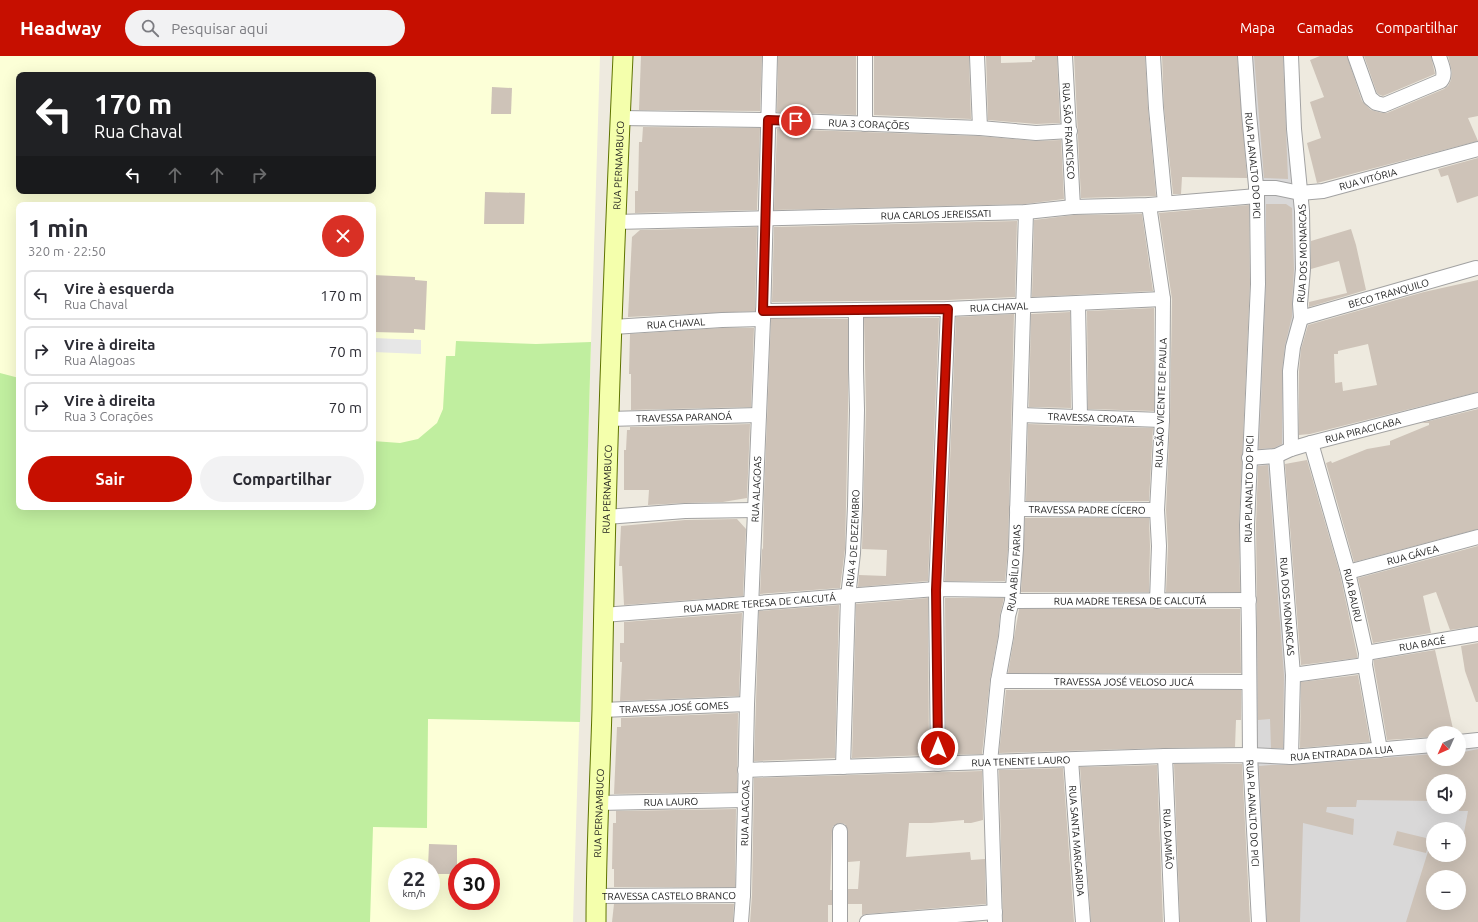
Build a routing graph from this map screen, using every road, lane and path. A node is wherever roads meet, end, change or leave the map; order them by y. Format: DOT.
graph roads {
  1 [pos="623,56"];
  2 [pos="770,56"];
  3 [pos="865,56"];
  4 [pos="977,56"];
  5 [pos="1065,56"];
  6 [pos="1153,56"];
  7 [pos="1245,56"];
  8 [pos="1291,56"];
  9 [pos="1355,56"];
  10 [pos="1439,56"];
  11 [pos="620,118"];
  12 [pos="768,120"];
  13 [pos="865,124"];
  14 [pos="980,128"];
  15 [pos="1070,131"];
  16 [pos="1478,149"];
  17 [pos="1256,192"];
  18 [pos="1300,193"];
  19 [pos="1165,204"];
  20 [pos="1149,205"];
  21 [pos="1073,207"];
  22 [pos="1026,212"];
  23 [pos="766,218"];
  24 [pos="615,222"];
  25 [pos="1476,268"];
  26 [pos="1163,299"];
  27 [pos="1078,303"];
  28 [pos="1023,306"];
  29 [pos="948,309"];
  30 [pos="856,310"];
  31 [pos="763,315"];
  32 [pos="1301,318"];
  33 [pos="613,327"];
  34 [pos="1478,400"];
  35 [pos="759,415"];
  36 [pos="1020,415"];
  37 [pos="1080,416"];
  38 [pos="608,419"];
  39 [pos="1162,420"];
  40 [pos="1311,443"];
  41 [pos="1291,449"];
  42 [pos="1276,456"];
  43 [pos="1249,458"];
  44 [pos="1017,509"];
  45 [pos="755,510"];
  46 [pos="1157,510"];
  47 [pos="606,517"];
  48 [pos="1478,537"];
  49 [pos="1348,572"];
  50 [pos="936,590"];
  51 [pos="1012,596"];
  52 [pos="848,597"];
  53 [pos="1249,600"];
  54 [pos="1157,601"];
  55 [pos="751,604"];
  56 [pos="603,615"];
  57 [pos="1478,634"];
  58 [pos="1366,659"];
  59 [pos="1293,675"];
  60 [pos="998,681"];
  61 [pos="1249,682"];
  62 [pos="747,704"];
  63 [pos="602,710"];
  64 [pos="1478,740"];
  65 [pos="1466,741"];
  66 [pos="1426,746"];
  67 [pos="1380,750"];
  68 [pos="1250,755"];
  69 [pos="1165,756"];
  70 [pos="1291,757"];
  71 [pos="1071,760"];
  72 [pos="990,762"];
  73 [pos="938,764"];
  74 [pos="843,767"];
  75 [pos="745,770"];
  76 [pos="744,800"];
  77 [pos="598,802"];
  78 [pos="840,831"];
  79 [pos="743,895"];
  80 [pos="596,896"];
  81 [pos="995,917"];
  82 [pos="596,922"];
  83 [pos="741,922"];
  84 [pos="840,922"];
  85 [pos="867,922"];
  86 [pos="1083,922"];
  87 [pos="1172,922"];
  88 [pos="1259,922"];
  1 -- 11 [label="street, RUA PERNAMBUCO"];
  2 -- 12 [label="street, RUA ALAGOAS"];
  3 -- 13 [label="street"];
  4 -- 14 [label="street"];
  5 -- 15 [label="street, RUA SÃO FRANCISCO"];
  6 -- 19 [label="street"];
  7 -- 17 [label="street, RUA PLANALTO DO PICI"];
  8 -- 18 [label="street, RUA DOS MONARCAS"];
  9 -- 10 [label="street"];
  11 -- 12 [label="street, RUA 3 CORAÇÕES"];
  11 -- 24 [label="street, RUA PERNAMBUCO"];
  12 -- 13 [label="street, RUA 3 CORAÇÕES"];
  12 -- 23 [label="street, RUA ALAGOAS"];
  13 -- 14 [label="street, RUA 3 CORAÇÕES"];
  14 -- 15 [label="street, RUA 3 CORAÇÕES"];
  15 -- 21 [label="street, RUA SÃO FRANCISCO"];
  16 -- 18 [label="street, RUA VITÓRIA"];
  17 -- 18 [label="street, RUA VITÓRIA"];
  17 -- 19 [label="street, RUA CARLOS JEREISSATI"];
  17 -- 43 [label="street, RUA PLANALTO DO PICI"];
  18 -- 32 [label="street, RUA DOS MONARCAS"];
  19 -- 20 [label="street, RUA CARLOS JEREISSATI"];
  20 -- 21 [label="street, RUA CARLOS JEREISSATI"];
  20 -- 26 [label="street, RUA SÃO VICENTE DE PAULA"];
  21 -- 22 [label="street, RUA CARLOS JEREISSATI"];
  22 -- 23 [label="street, RUA CARLOS JEREISSATI"];
  22 -- 28 [label="street, RUA ABÍLIO FARIAS"];
  23 -- 24 [label="street, RUA CARLOS JEREISSATI"];
  23 -- 31 [label="street, RUA ALAGOAS"];
  24 -- 33 [label="street, RUA PERNAMBUCO"];
  25 -- 32 [label="street, BECO TRANQUILO"];
  26 -- 27 [label="street, RUA CHAVAL"];
  26 -- 39 [label="street, RUA SÃO VICENTE DE PAULA"];
  27 -- 28 [label="street, RUA CHAVAL"];
  27 -- 37 [label="street"];
  28 -- 29 [label="street, RUA CHAVAL"];
  28 -- 36 [label="street, RUA ABÍLIO FARIAS"];
  29 -- 30 [label="street, RUA CHAVAL"];
  29 -- 50 [label="street"];
  30 -- 31 [label="street, RUA CHAVAL"];
  30 -- 52 [label="street, RUA 4 DE DEZEMBRO"];
  31 -- 33 [label="street, RUA CHAVAL"];
  31 -- 35 [label="street, RUA ALAGOAS"];
  32 -- 41 [label="street, RUA DOS MONARCAS"];
  33 -- 38 [label="street, RUA PERNAMBUCO"];
  34 -- 40 [label="street, RUA PIRACICABA"];
  35 -- 38 [label="street, TRAVESSA PARANOÁ"];
  35 -- 45 [label="street, RUA ALAGOAS"];
  36 -- 37 [label="street, TRAVESSA CROATA"];
  36 -- 44 [label="street, RUA ABÍLIO FARIAS"];
  37 -- 39 [label="street, TRAVESSA CROATA"];
  38 -- 47 [label="street, RUA PERNAMBUCO"];
  39 -- 46 [label="street, RUA SÃO VICENTE DE PAULA"];
  40 -- 41 [label="street, RUA PIRACICABA"];
  40 -- 49 [label="street, RUA BAURU"];
  41 -- 42 [label="street, RUA PIRACICABA"];
  42 -- 43 [label="street, RUA PIRACICABA"];
  42 -- 59 [label="street, RUA DOS MONARCAS"];
  43 -- 53 [label="street, RUA PLANALTO DO PICI"];
  44 -- 46 [label="street, TRAVESSA PADRE CÍCERO"];
  44 -- 51 [label="street, RUA ABÍLIO FARIAS"];
  45 -- 47 [label="street"];
  45 -- 55 [label="street, RUA ALAGOAS"];
  46 -- 54 [label="street, RUA SÃO VICENTE DE PAULA"];
  47 -- 56 [label="street, RUA PERNAMBUCO"];
  48 -- 49 [label="street, RUA GÁVEA"];
  49 -- 58 [label="street, RUA BAURU"];
  50 -- 51 [label="street, RUA MADRE TERESA DE CALCUTÁ"];
  50 -- 52 [label="street, RUA MADRE TERESA DE CALCUTÁ"];
  50 -- 73 [label="street"];
  51 -- 54 [label="street, RUA MADRE TERESA DE CALCUTÁ"];
  51 -- 60 [label="street, RUA ABÍLIO FARIAS"];
  52 -- 55 [label="street, RUA MADRE TERESA DE CALCUTÁ"];
  52 -- 74 [label="street, RUA 4 DE DEZEMBRO"];
  53 -- 54 [label="street, RUA MADRE TERESA DE CALCUTÁ"];
  53 -- 61 [label="street, RUA PLANALTO DO PICI"];
  55 -- 56 [label="street, RUA MADRE TERESA DE CALCUTÁ"];
  55 -- 62 [label="street, RUA ALAGOAS"];
  56 -- 63 [label="street, RUA PERNAMBUCO"];
  57 -- 58 [label="street, RUA BAGÉ"];
  58 -- 59 [label="street, RUA BAGÉ"];
  58 -- 67 [label="street, RUA BAURU"];
  59 -- 70 [label="street, RUA DOS MONARCAS"];
  60 -- 61 [label="street, TRAVESSA JOSÉ VELOSO JUCÁ"];
  60 -- 72 [label="street, RUA ABÍLIO FARIAS"];
  61 -- 68 [label="street, RUA PLANALTO DO PICI"];
  62 -- 63 [label="street, TRAVESSA JOSÉ GOMES"];
  62 -- 75 [label="street, RUA ALAGOAS"];
  63 -- 77 [label="street, RUA PERNAMBUCO"];
  64 -- 65 [label="street"];
  66 -- 67 [label="street, RUA ENTRADA DA LUA"];
  67 -- 70 [label="street, RUA ENTRADA DA LUA"];
  68 -- 69 [label="street, RUA TENENTE LAURO"];
  68 -- 70 [label="street, RUA ENTRADA DA LUA"];
  68 -- 88 [label="street, RUA PLANALTO DO PICI"];
  69 -- 71 [label="street, RUA TENENTE LAURO"];
  69 -- 87 [label="street, RUA DAMIÃO"];
  71 -- 72 [label="street, RUA TENENTE LAURO"];
  71 -- 86 [label="street, RUA SANTA MARGARIDA"];
  72 -- 73 [label="street, RUA TENENTE LAURO"];
  72 -- 81 [label="street, RUA ABÍLIO FARIAS"];
  73 -- 74 [label="street, RUA TENENTE LAURO"];
  74 -- 75 [label="street, RUA TENENTE LAURO"];
  75 -- 76 [label="street, RUA ALAGOAS"];
  76 -- 77 [label="street, RUA LAURO"];
  76 -- 79 [label="street, RUA ALAGOAS"];
  77 -- 80 [label="street, RUA PERNAMBUCO"];
  78 -- 84 [label="street"];
  79 -- 80 [label="street, TRAVESSA CASTELO BRANCO"];
  79 -- 83 [label="street, RUA ALAGOAS"];
  80 -- 82 [label="street, RUA PERNAMBUCO"];
  81 -- 85 [label="street"];
}
